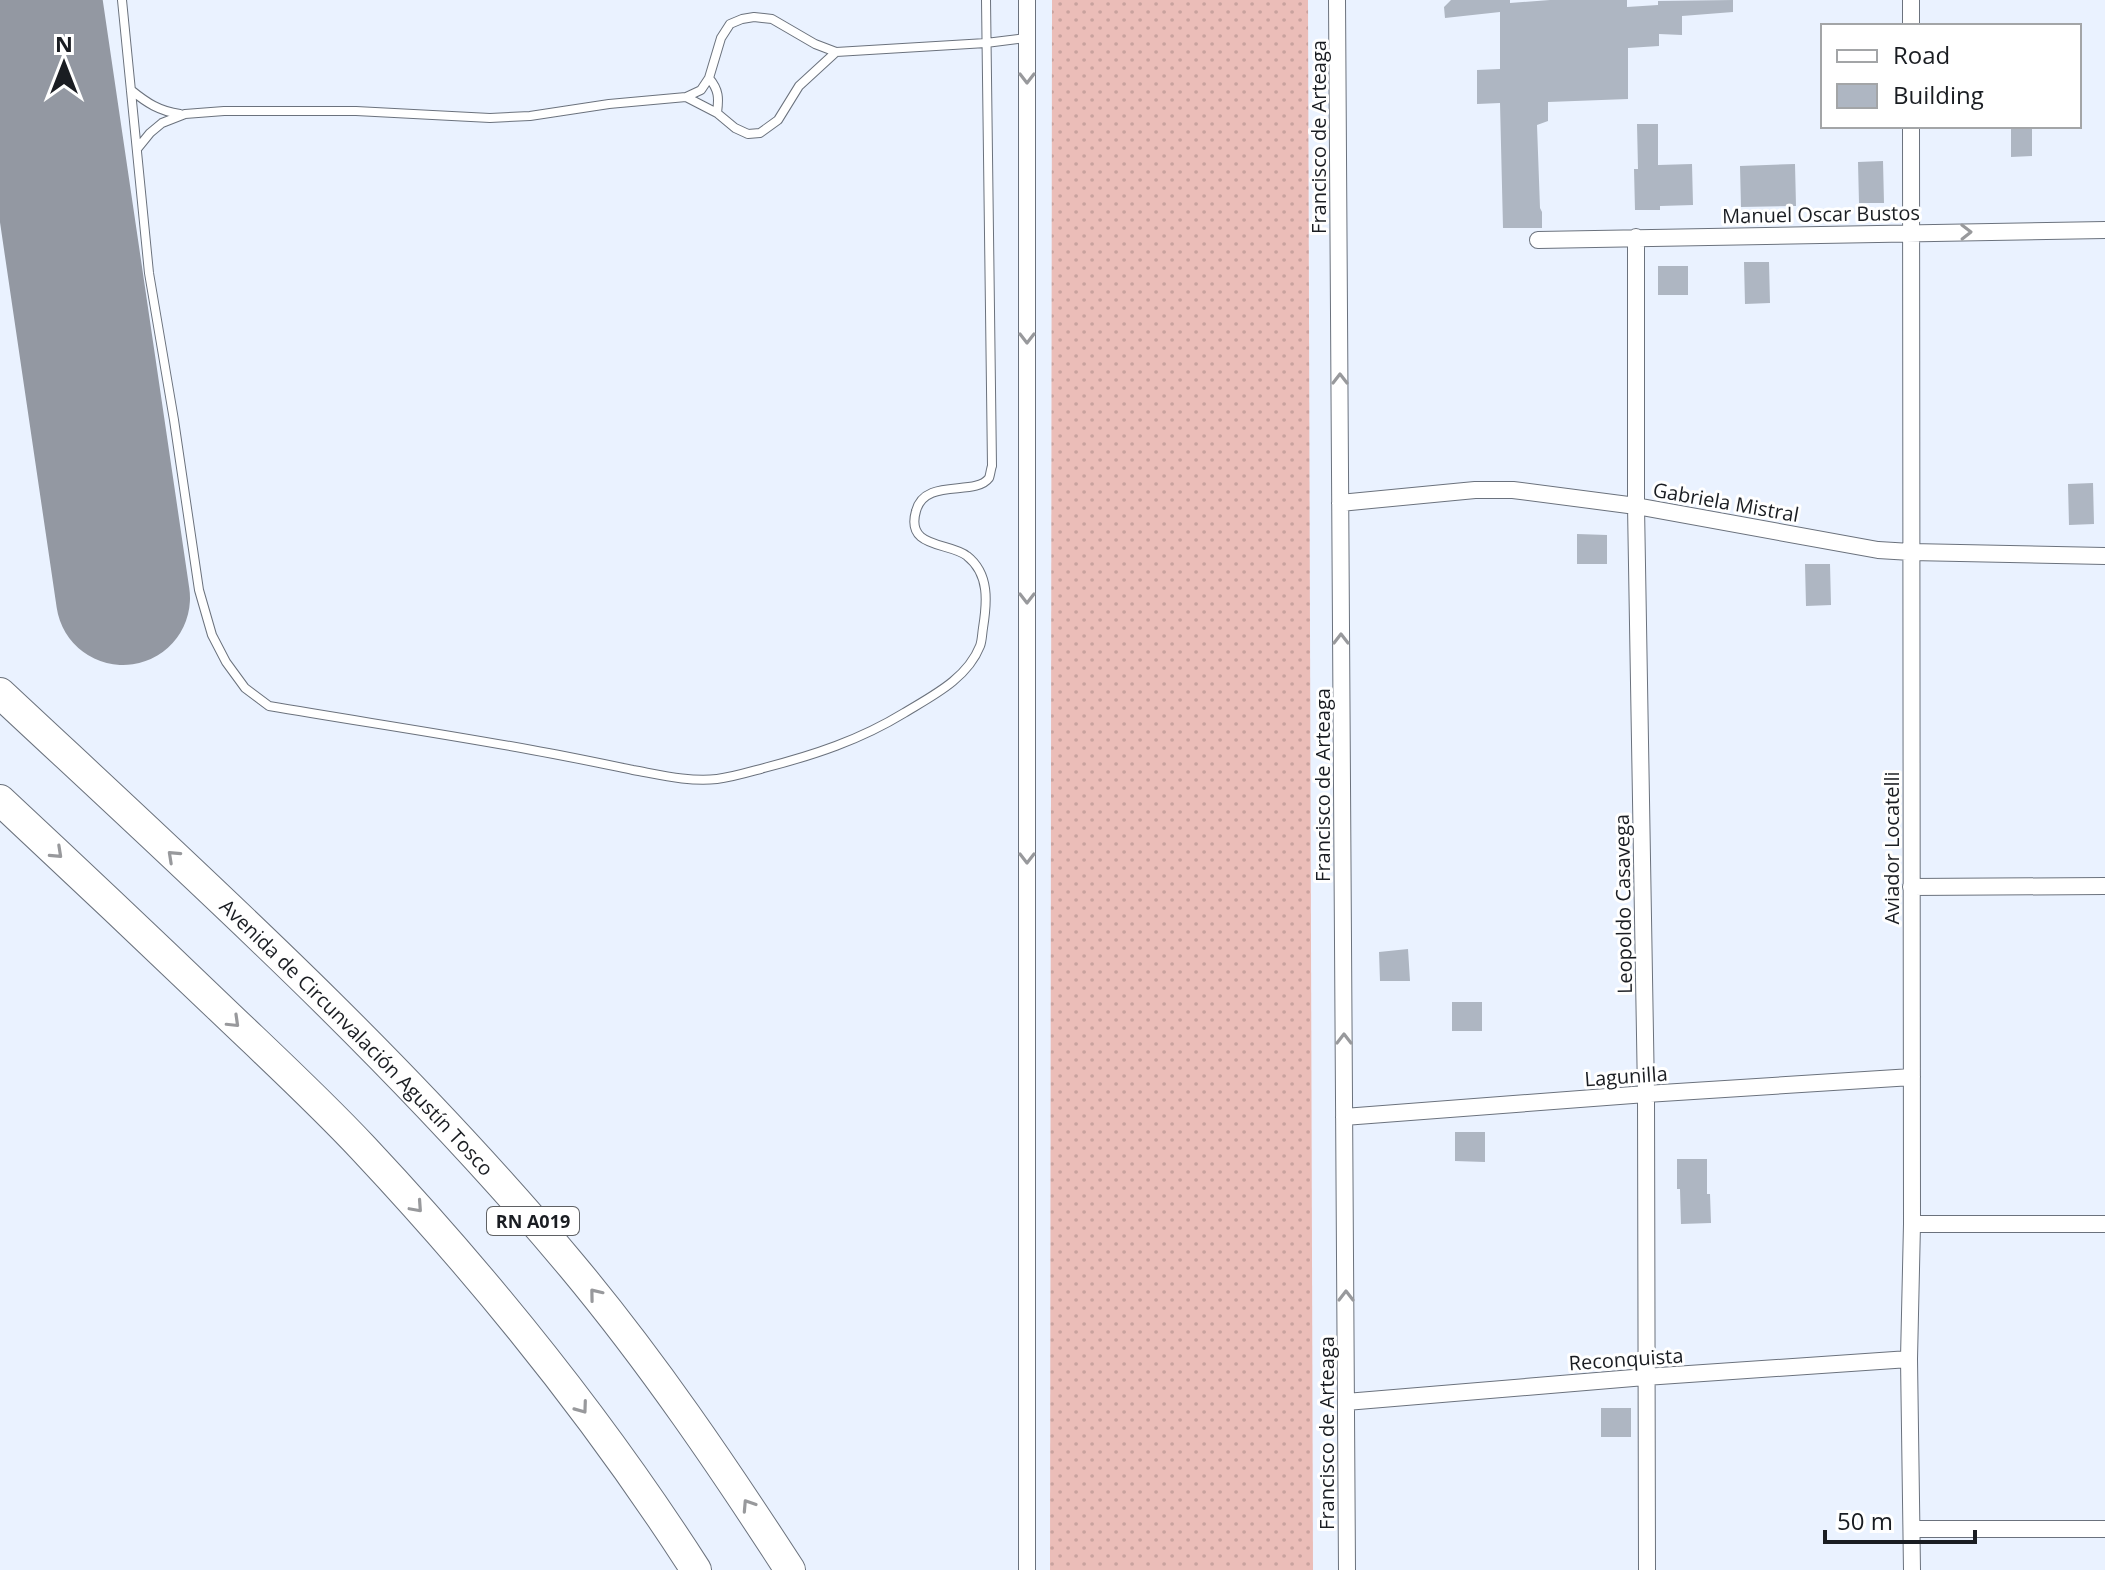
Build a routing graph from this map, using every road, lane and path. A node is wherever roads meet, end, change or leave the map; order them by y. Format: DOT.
graph roads {
  1 [pos="122,0"];
  2 [pos="986,0"];
  3 [pos="1027,0"];
  4 [pos="1337,0"];
  5 [pos="1911,0"];
  6 [pos="1911,24"];
  7 [pos="1027,38"];
  8 [pos="986,43"];
  9 [pos="836,52"];
  10 [pos="709,78"];
  11 [pos="131,90"];
  12 [pos="686,97"];
  13 [pos="717,113"];
  14 [pos="185,114"];
  15 [pos="1911,128"];
  16 [pos="137,149"];
  17 [pos="2105,230"];
  18 [pos="1911,233"];
  19 [pos="1636,237"];
  20 [pos="1538,240"];
  21 [pos="1340,503"];
  22 [pos="1636,506"];
  23 [pos="1911,552"];
  24 [pos="2105,556"];
  25 [pos="0,693"];
  26 [pos="0,800"];
  27 [pos="2105,886"];
  28 [pos="1911,887"];
  29 [pos="1912,1077"];
  30 [pos="1646,1094"];
  31 [pos="1344,1117"];
  32 [pos="1912,1224"];
  33 [pos="2105,1224"];
  34 [pos="1909,1359"];
  35 [pos="1645,1377"];
  36 [pos="1346,1402"];
  37 [pos="1912,1529"];
  38 [pos="2105,1529"];
  39 [pos="696,1570"];
  40 [pos="790,1570"];
  41 [pos="1027,1570"];
  42 [pos="1347,1570"];
  43 [pos="1647,1570"];
  44 [pos="1912,1570"];
  1 -- 11 [label="lane"];
  2 -- 8 [label="lane"];
  3 -- 7 [label="street"];
  21 -- 4 [label="street, Francisco de Arteaga, one-way"];
  5 -- 6 [label="street"];
  7 -- 8 [label="lane"];
  7 -- 41 [label="street, one-way"];
  8 -- 9 [label="lane"];
  8 -- 16 [label="lane"];
  9 -- 10 [label="lane"];
  9 -- 13 [label="lane"];
  10 -- 12 [label="lane"];
  10 -- 13 [label="lane"];
  11 -- 14 [label="lane"];
  11 -- 16 [label="lane"];
  12 -- 13 [label="lane"];
  12 -- 14 [label="lane"];
  14 -- 16 [label="lane"];
  15 -- 18 [label="street, Aviador Locatelli"];
  18 -- 17 [label="street, Manuel Oscar Bustos, one-way"];
  18 -- 19 [label="street, Manuel Oscar Bustos"];
  18 -- 23 [label="street, Aviador Locatelli"];
  19 -- 20 [label="street, Manuel Oscar Bustos"];
  19 -- 22 [label="street, Leopoldo Casavega"];
  21 -- 22 [label="street, Gabriela Mistral"];
  31 -- 21 [label="street, Francisco de Arteaga, one-way"];
  22 -- 23 [label="street, Gabriela Mistral"];
  22 -- 30 [label="street, Leopoldo Casavega"];
  23 -- 24 [label="street, Gabriela Mistral"];
  23 -- 28 [label="street, Aviador Locatelli"];
  40 -- 25 [label="highway, Avenida de Circunvalación Agustín Tosco / RN A019, one-way"];
  26 -- 39 [label="highway, one-way"];
  27 -- 28 [label="street"];
  28 -- 29 [label="street, Aviador Locatelli"];
  29 -- 30 [label="street, Lagunilla"];
  29 -- 32 [label="street, Aviador Locatelli"];
  30 -- 31 [label="street, Lagunilla"];
  30 -- 35 [label="street, Leopoldo Casavega"];
  36 -- 31 [label="street, Francisco de Arteaga, one-way"];
  32 -- 33 [label="street"];
  32 -- 34 [label="street, Aviador Locatelli"];
  34 -- 35 [label="street, Reconquista"];
  34 -- 37 [label="street, Aviador Locatelli"];
  35 -- 36 [label="street, Reconquista"];
  35 -- 43 [label="street, Leopoldo Casavega"];
  36 -- 42 [label="street, Francisco de Arteaga"];
  37 -- 38 [label="street"];
  37 -- 44 [label="street, Aviador Locatelli"];
}
